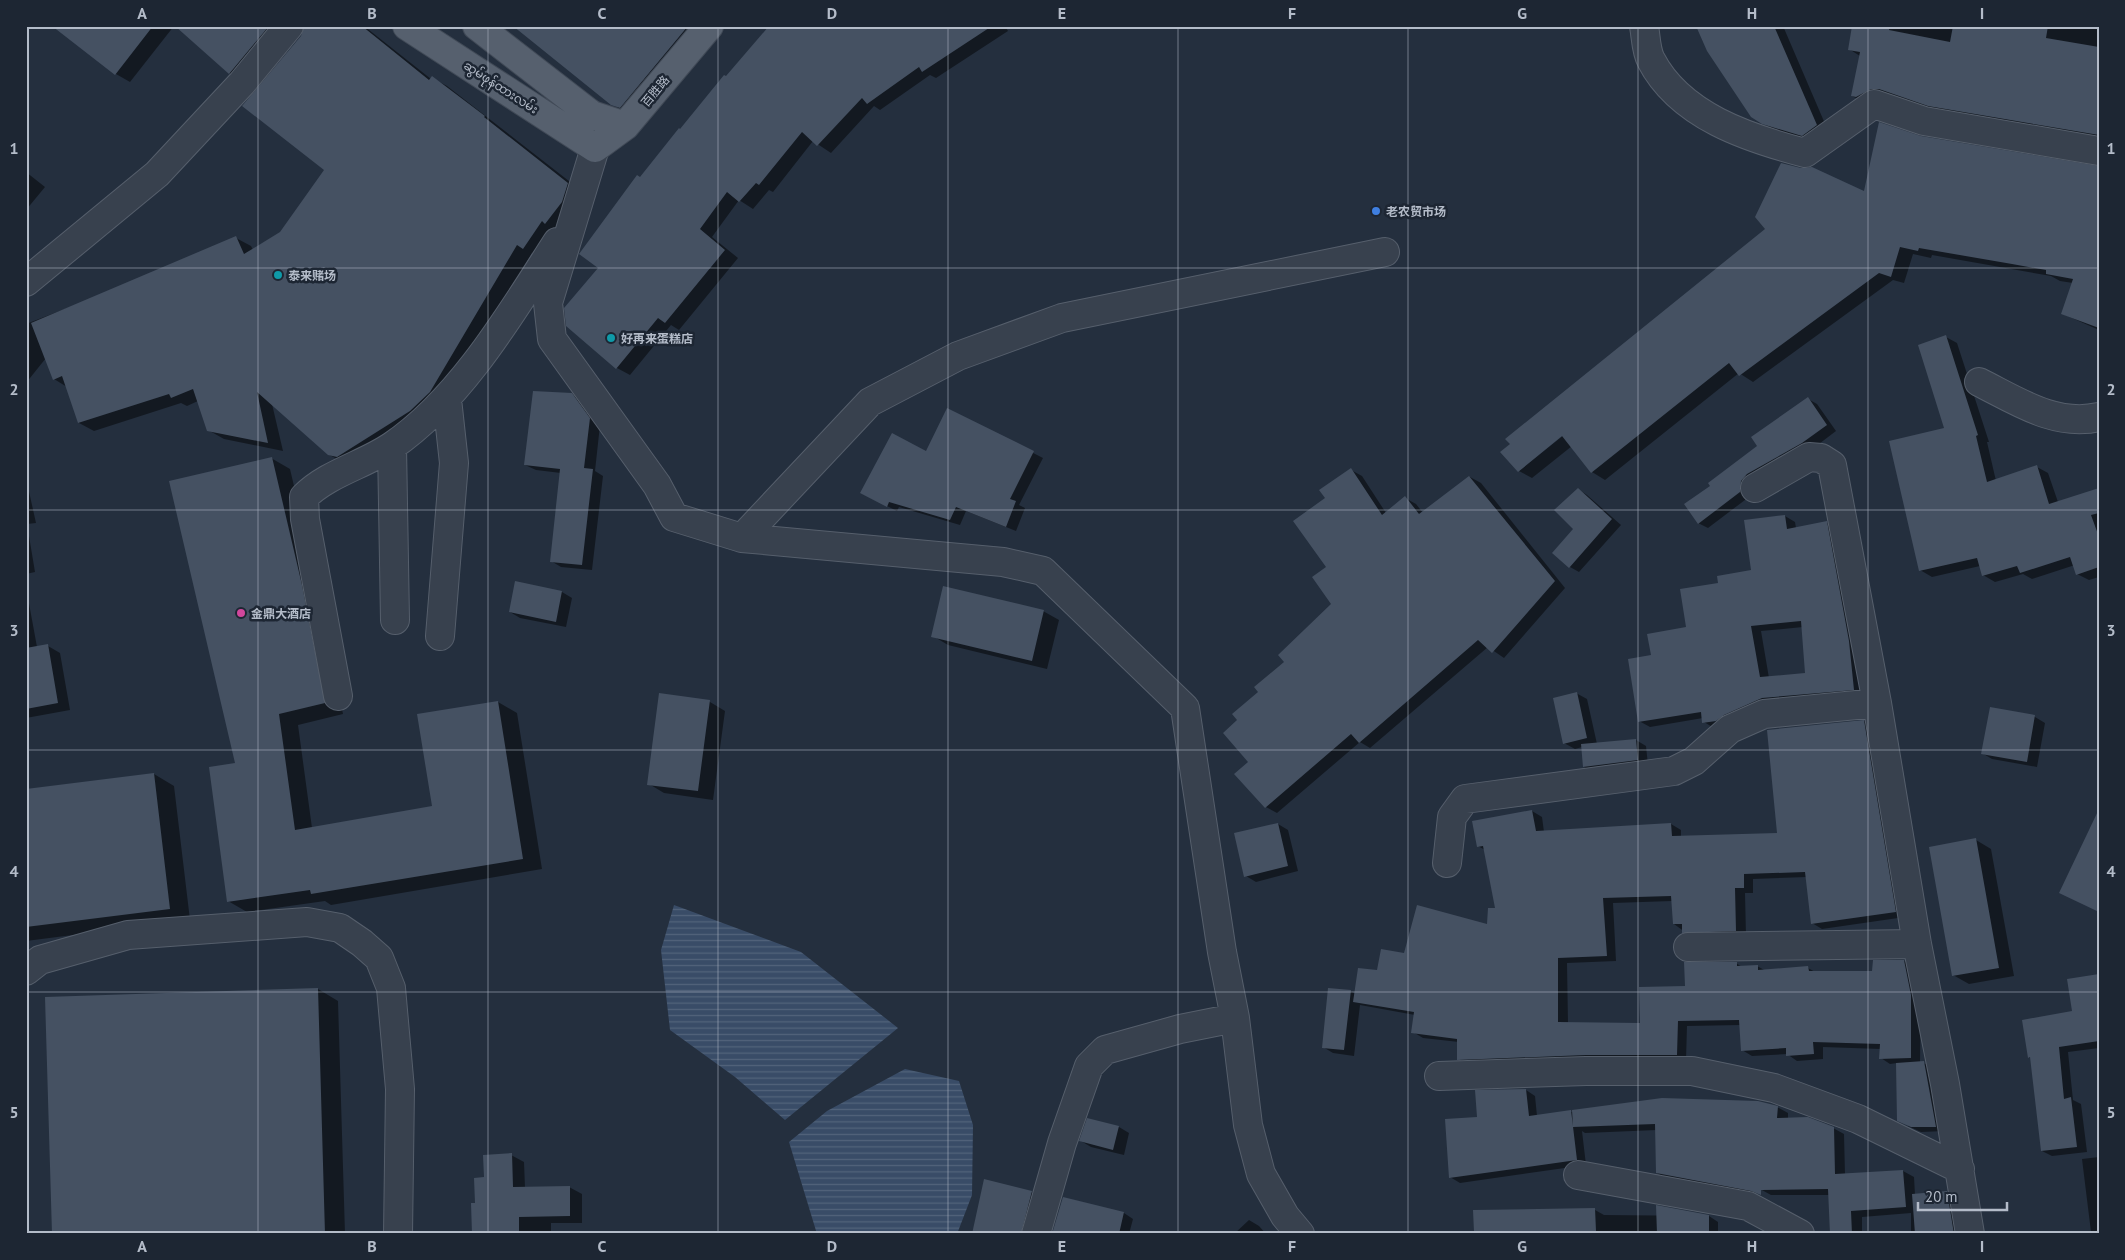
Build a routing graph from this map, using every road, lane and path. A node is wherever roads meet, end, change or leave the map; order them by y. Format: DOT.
graph roads {
  1 [pos="289,26"];
  2 [pos="407,26"];
  3 [pos="477,26"];
  4 [pos="709,26"];
  5 [pos="1644,26"];
  6 [pos="592,115"];
  7 [pos="625,126"];
  8 [pos="595,148"];
  9 [pos="2099,151"];
  10 [pos="574,216"];
  11 [pos="1385,252"];
  12 [pos="26,282"];
  13 [pos="1979,382"];
  14 [pos="447,399"];
  15 [pos="2099,417"];
  16 [pos="392,446"];
  17 [pos="1755,488"];
  18 [pos="742,538"];
  19 [pos="395,620"];
  20 [pos="440,636"];
  21 [pos="338,696"];
  22 [pos="1877,703"];
  23 [pos="1447,863"];
  24 [pos="1917,944"];
  25 [pos="1688,947"];
  26 [pos="26,971"];
  27 [pos="1235,1018"];
  28 [pos="1439,1076"];
  29 [pos="1960,1169"];
  30 [pos="1578,1176"];
  31 [pos="398,1234"];
  32 [pos="1036,1234"];
  33 [pos="1300,1234"];
  34 [pos="1800,1234"];
  35 [pos="1970,1234"];
  1 -- 12 [label="street"];
  2 -- 8 [label="main road, ဆွမ်ဖုန်ထားလမ်း"];
  3 -- 6 [label="main road"];
  4 -- 7 [label="main road, 百胜路"];
  5 -- 9 [label="street"];
  6 -- 7 [label="main road"];
  6 -- 8 [label="street"];
  7 -- 8 [label="main road, 百胜路"];
  8 -- 10 [label="street"];
  10 -- 14 [label="street"];
  10 -- 18 [label="street"];
  11 -- 18 [label="street"];
  13 -- 15 [label="street"];
  14 -- 16 [label="street"];
  14 -- 20 [label="street"];
  16 -- 19 [label="street"];
  16 -- 21 [label="street"];
  17 -- 22 [label="street"];
  18 -- 27 [label="street"];
  22 -- 23 [label="street"];
  22 -- 24 [label="street"];
  24 -- 25 [label="street"];
  24 -- 29 [label="street"];
  26 -- 31 [label="street"];
  27 -- 32 [label="street"];
  27 -- 33 [label="street"];
  28 -- 29 [label="street"];
  29 -- 35 [label="street"];
  30 -- 34 [label="street"];
}
